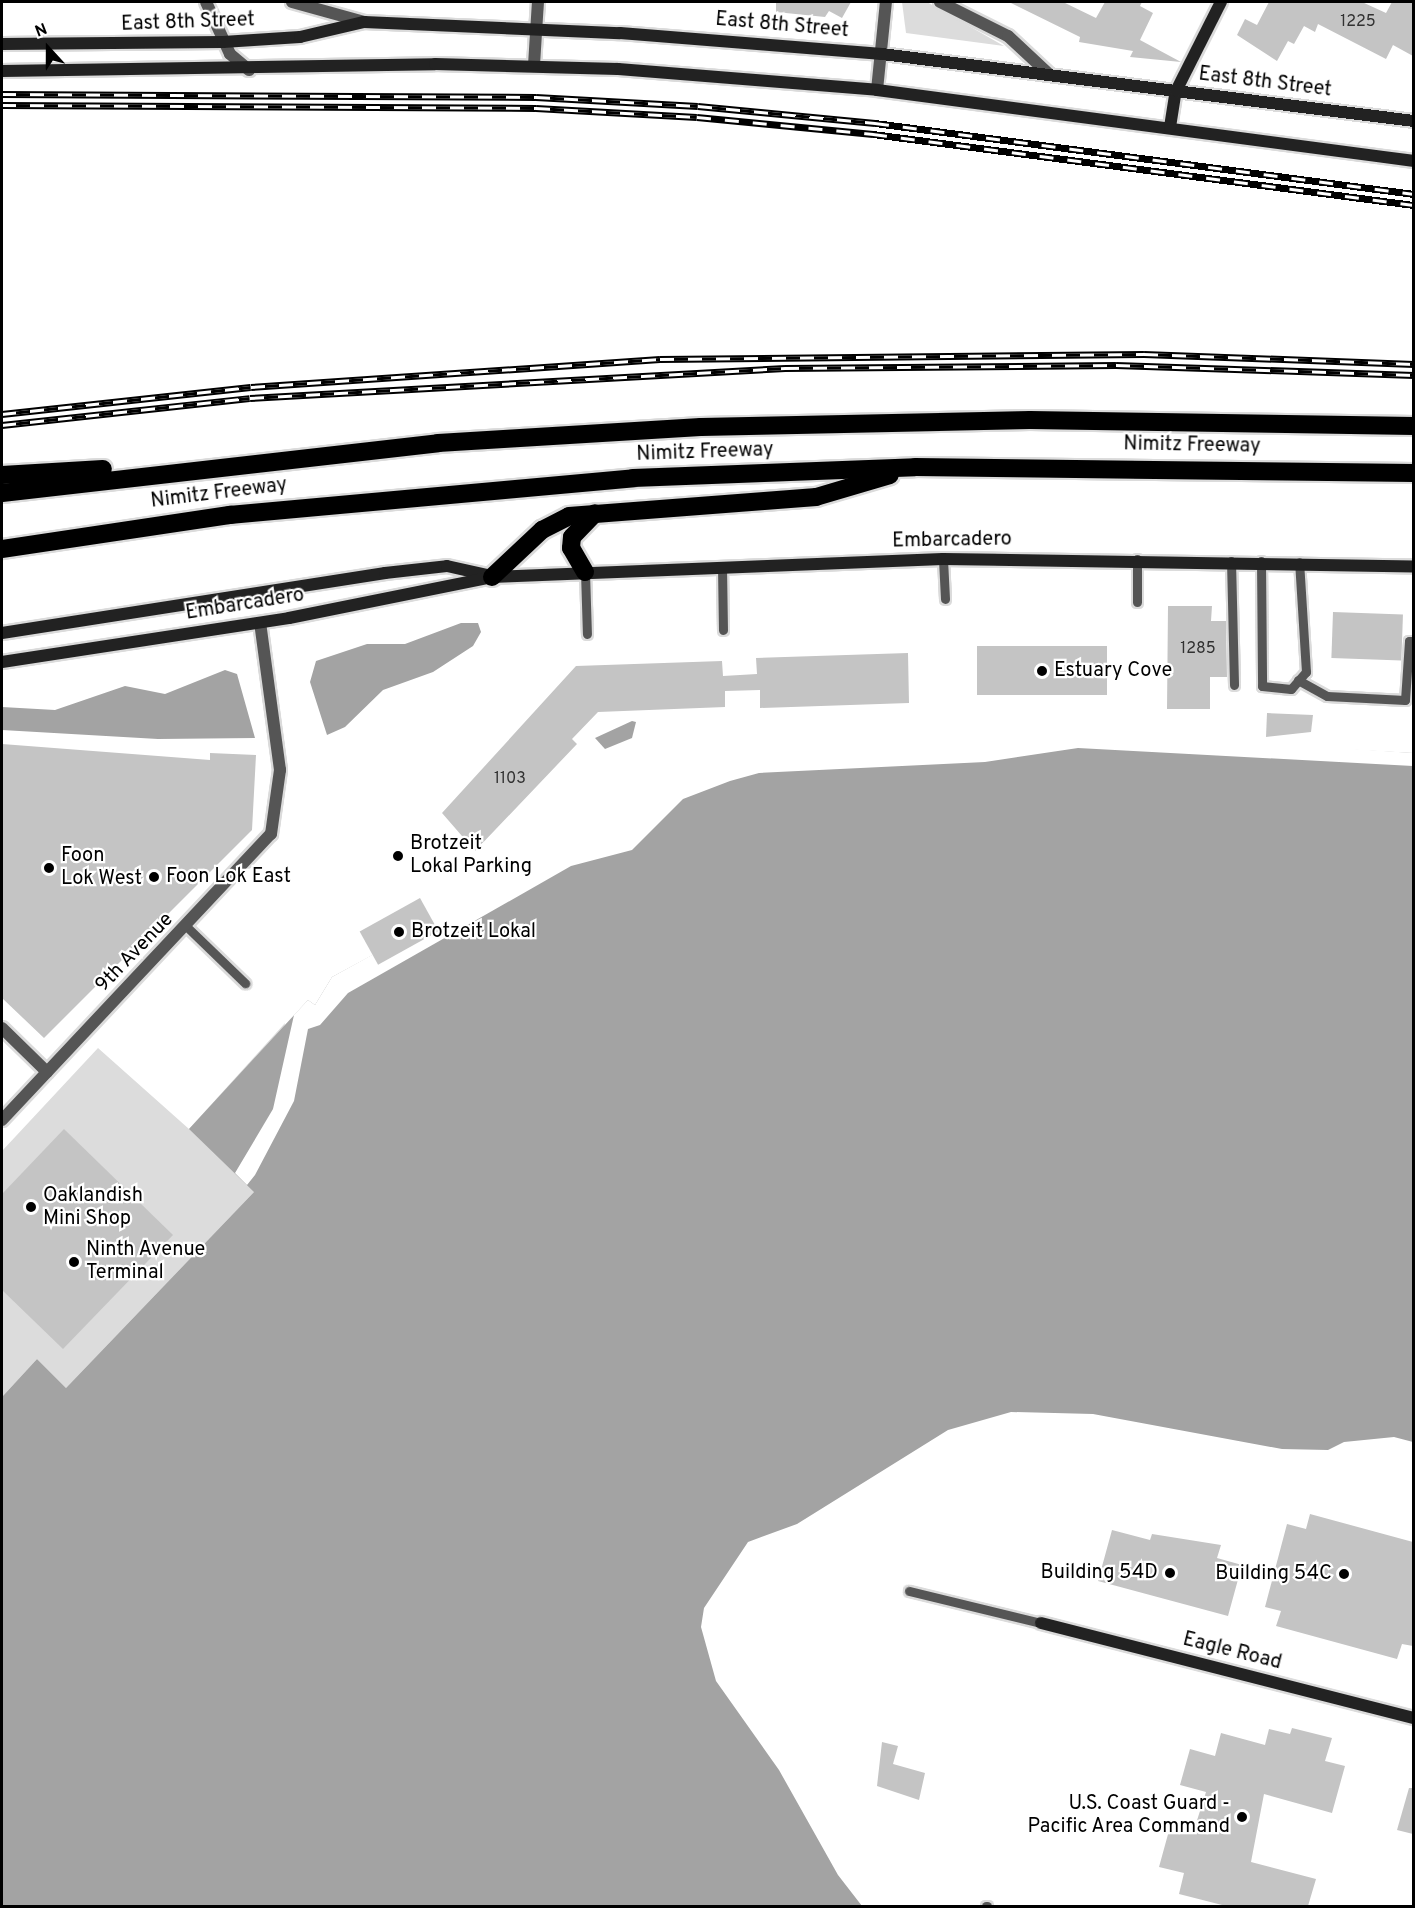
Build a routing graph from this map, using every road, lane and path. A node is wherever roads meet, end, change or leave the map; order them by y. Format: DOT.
graph roads {
  1 [pos="206,2"];
  2 [pos="292,2"];
  3 [pos="538,2"];
  4 [pos="886,2"];
  5 [pos="940,2"];
  6 [pos="1221,2"];
  7 [pos="364,22"];
  8 [pos="535,30"];
  9 [pos="223,42"];
  10 [pos="2,44"];
  11 [pos="882,54"];
  12 [pos="534,65"];
  13 [pos="2,71"];
  14 [pos="250,71"];
  15 [pos="1050,75"];
  16 [pos="877,90"];
  17 [pos="1176,92"];
  18 [pos="1413,121"];
  19 [pos="1170,128"];
  20 [pos="1413,161"];
  21 [pos="1413,426"];
  22 [pos="237,463"];
  23 [pos="915,467"];
  24 [pos="1413,473"];
  25 [pos="2,475"];
  26 [pos="2,493"];
  27 [pos="599,510"];
  28 [pos="2,549"];
  29 [pos="944,559"];
  30 [pos="1137,559"];
  31 [pos="1231,561"];
  32 [pos="1261,561"];
  33 [pos="1299,562"];
  34 [pos="1413,566"];
  35 [pos="722,567"];
  36 [pos="585,572"];
  37 [pos="492,577"];
  38 [pos="945,599"];
  39 [pos="1137,602"];
  40 [pos="260,622"];
  41 [pos="723,630"];
  42 [pos="2,633"];
  43 [pos="587,634"];
  44 [pos="1413,641"];
  45 [pos="2,662"];
  46 [pos="1298,680"];
  47 [pos="1234,685"];
  48 [pos="187,927"];
  49 [pos="245,983"];
  50 [pos="2,1028"];
  51 [pos="47,1072"];
  52 [pos="2,1120"];
  53 [pos="909,1591"];
  54 [pos="1041,1623"];
  55 [pos="1413,1718"];
  1 -- 9 [label="street"];
  2 -- 7 [label="street"];
  3 -- 8 [label="street"];
  4 -- 11 [label="street"];
  5 -- 15 [label="street"];
  6 -- 17 [label="main road"];
  7 -- 8 [label="main road, East 8th Street"];
  7 -- 9 [label="main road, East 8th Street"];
  8 -- 11 [label="main road, East 8th Street"];
  8 -- 12 [label="street"];
  9 -- 10 [label="main road, East 8th Street"];
  9 -- 14 [label="street"];
  11 -- 15 [label="main road, East 8th Street"];
  11 -- 16 [label="street"];
  12 -- 14 [label="main road"];
  12 -- 16 [label="main road"];
  13 -- 14 [label="main road"];
  15 -- 17 [label="main road, East 8th Street"];
  16 -- 19 [label="main road"];
  17 -- 18 [label="main road, East 8th Street"];
  17 -- 19 [label="main road"];
  19 -- 20 [label="main road"];
  21 -- 22 [label="highway, Nimitz Freeway"];
  22 -- 25 [label="highway"];
  22 -- 26 [label="highway, Nimitz Freeway"];
  23 -- 24 [label="highway, Nimitz Freeway"];
  23 -- 27 [label="highway"];
  23 -- 28 [label="highway, Nimitz Freeway"];
  27 -- 36 [label="highway"];
  27 -- 37 [label="highway"];
  29 -- 30 [label="main road, Embarcadero"];
  29 -- 35 [label="main road, Embarcadero"];
  29 -- 38 [label="lane"];
  30 -- 31 [label="main road, Embarcadero"];
  30 -- 39 [label="lane"];
  31 -- 32 [label="main road, Embarcadero"];
  31 -- 47 [label="lane"];
  32 -- 33 [label="main road, Embarcadero"];
  32 -- 46 [label="lane"];
  33 -- 34 [label="main road, Embarcadero"];
  33 -- 46 [label="lane"];
  35 -- 36 [label="main road, Embarcadero"];
  35 -- 41 [label="lane"];
  36 -- 37 [label="main road, Embarcadero"];
  36 -- 43 [label="lane"];
  37 -- 40 [label="main road, Embarcadero"];
  37 -- 42 [label="main road, Embarcadero"];
  40 -- 45 [label="main road, Embarcadero"];
  40 -- 48 [label="street, 9th Avenue"];
  44 -- 46 [label="lane"];
  48 -- 49 [label="lane"];
  48 -- 51 [label="street, 9th Avenue"];
  50 -- 51 [label="street"];
  51 -- 52 [label="street, 9th Avenue"];
  53 -- 54 [label="lane"];
  54 -- 55 [label="main road, Eagle Road"];
}
